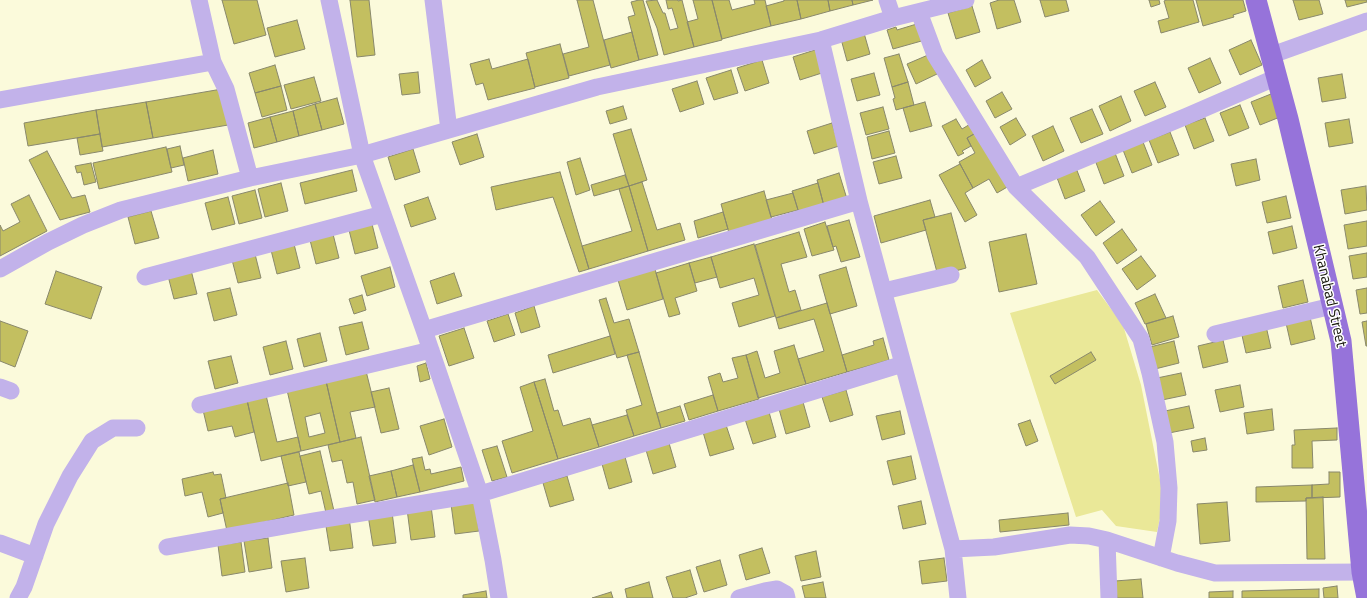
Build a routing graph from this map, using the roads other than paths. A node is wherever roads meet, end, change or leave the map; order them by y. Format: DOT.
graph roads {
  1 [pos="199,0"];
  2 [pos="329,0"];
  3 [pos="433,0"];
  4 [pos="887,0"];
  5 [pos="966,0"];
  6 [pos="1256,0"];
  7 [pos="919,12"];
  8 [pos="893,18"];
  9 [pos="1367,21"];
  10 [pos="821,40"];
  11 [pos="1272,55"];
  12 [pos="213,62"];
  13 [pos="1277,77"];
  14 [pos="0,100"];
  15 [pos="449,130"];
  16 [pos="362,155"];
  17 [pos="250,178"];
  18 [pos="1016,187"];
  19 [pos="859,201"];
  20 [pos="383,214"];
  21 [pos="0,270"];
  22 [pos="951,275"];
  23 [pos="145,277"];
  24 [pos="884,291"];
  25 [pos="1332,306"];
  26 [pos="424,330"];
  27 [pos="1215,334"];
  28 [pos="431,350"];
  29 [pos="902,364"];
  30 [pos="200,405"];
  31 [pos="138,428"];
  32 [pos="480,494"];
  33 [pos="1107,540"];
  34 [pos="0,543"];
  35 [pos="167,547"];
  36 [pos="953,549"];
  37 [pos="35,556"];
  38 [pos="1161,558"];
  39 [pos="1362,572"];
  40 [pos="18,598"];
  41 [pos="499,598"];
  42 [pos="739,598"];
  43 [pos="787,598"];
  44 [pos="958,598"];
  45 [pos="1109,598"];
  46 [pos="1367,598"];
  1 -- 12 [label="street"];
  2 -- 16 [label="street"];
  3 -- 15 [label="street"];
  4 -- 8 [label="street"];
  5 -- 7 [label="street"];
  6 -- 11 [label="main road, Khanabad Street"];
  7 -- 8 [label="street"];
  7 -- 18 [label="street"];
  8 -- 10 [label="street"];
  9 -- 11 [label="street"];
  10 -- 15 [label="street"];
  10 -- 19 [label="street"];
  11 -- 13 [label="main road, Khanabad Street"];
  12 -- 14 [label="street"];
  12 -- 17 [label="street"];
  13 -- 18 [label="street"];
  13 -- 25 [label="main road, Khanabad Street"];
  15 -- 16 [label="street"];
  16 -- 17 [label="street"];
  16 -- 20 [label="street"];
  17 -- 21 [label="street"];
  18 -- 38 [label="street"];
  19 -- 24 [label="street"];
  19 -- 26 [label="street"];
  20 -- 23 [label="street"];
  20 -- 26 [label="street"];
  22 -- 24 [label="street"];
  24 -- 29 [label="street"];
  25 -- 27 [label="street"];
  25 -- 39 [label="main road, Khanabad Street"];
  26 -- 28 [label="street"];
  28 -- 30 [label="street"];
  28 -- 32 [label="street"];
  29 -- 32 [label="street"];
  29 -- 36 [label="street"];
  31 -- 37 [label="street"];
  32 -- 35 [label="street"];
  32 -- 41 [label="street"];
  33 -- 36 [label="street"];
  33 -- 38 [label="street"];
  33 -- 45 [label="street"];
  34 -- 37 [label="street"];
  36 -- 44 [label="street"];
  37 -- 40 [label="street"];
  38 -- 39 [label="street"];
  39 -- 46 [label="main road, Khanabad Street"];
  42 -- 43 [label="street"];
}
